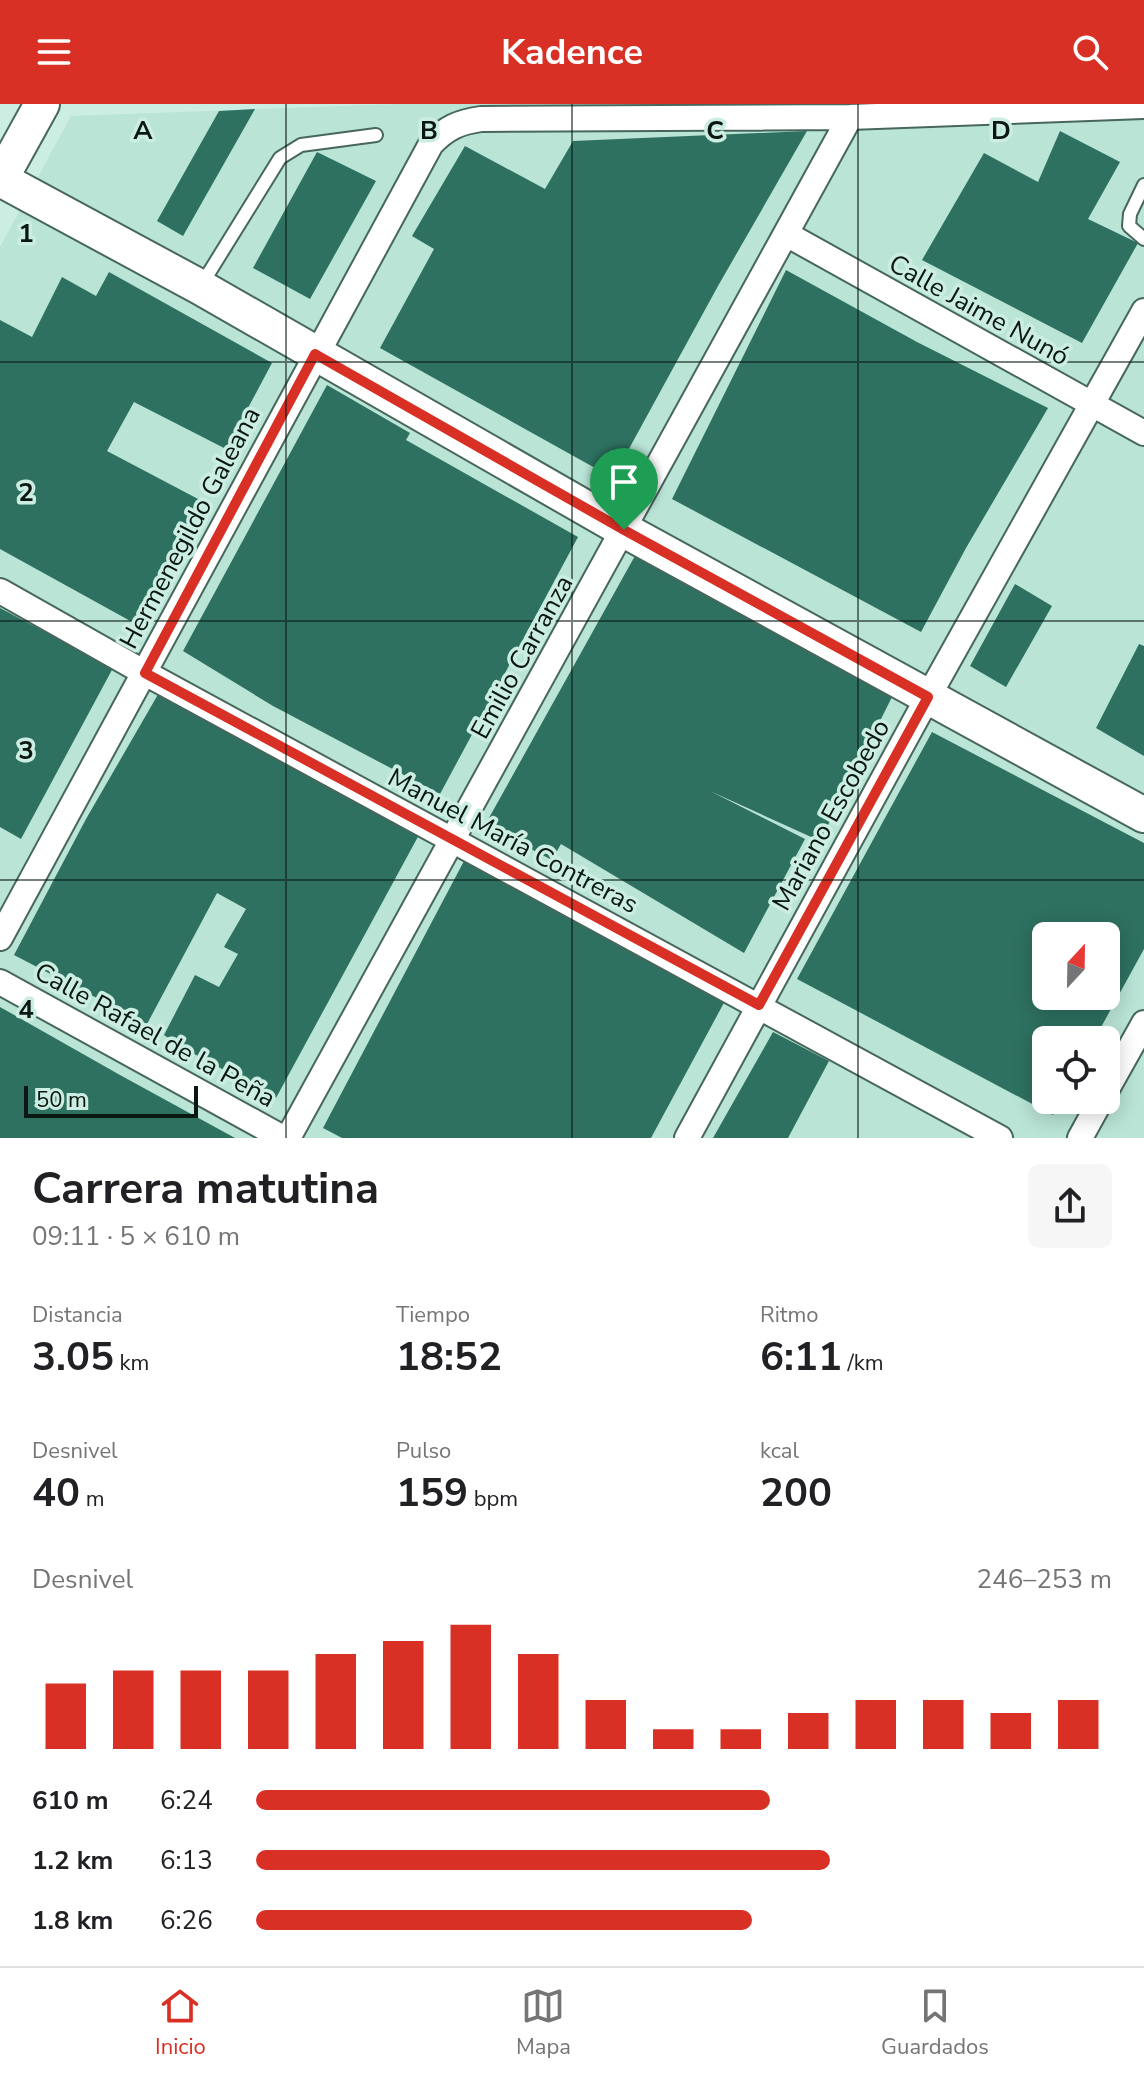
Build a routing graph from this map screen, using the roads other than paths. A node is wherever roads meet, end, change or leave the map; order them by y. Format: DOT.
graph roads {
  1 [pos="42,104"];
  2 [pos="1144,106"];
  3 [pos="850,117"];
  4 [pos="376,135"];
  5 [pos="0,179"];
  6 [pos="1144,185"];
  7 [pos="788,235"];
  8 [pos="1144,239"];
  9 [pos="200,287"];
  10 [pos="1144,311"];
  11 [pos="315,354"];
  12 [pos="1092,405"];
  13 [pos="1144,433"];
  14 [pos="624,530"];
  15 [pos="0,591"];
  16 [pos="145,673"];
  17 [pos="928,697"];
  18 [pos="1144,815"];
  19 [pos="452,840"];
  20 [pos="0,938"];
  21 [pos="0,982"];
  22 [pos="759,1005"];
  23 [pos="1144,1023"];
  24 [pos="1120,1066"];
  25 [pos="1093,1114"];
  26 [pos="286,1138"];
  27 [pos="687,1138"];
  28 [pos="1000,1138"];
  29 [pos="1080,1138"];
  1 -- 5 [label="street"];
  2 -- 3 [label="street"];
  3 -- 7 [label="street, Emilio Carranza"];
  3 -- 11 [label="street, Hermenegildo Galeana"];
  4 -- 9 [label="lane"];
  5 -- 9 [label="street"];
  6 -- 8 [label="lane"];
  7 -- 12 [label="street, Calle Jaime Nunó"];
  7 -- 14 [label="street, Emilio Carranza"];
  9 -- 11 [label="street"];
  10 -- 12 [label="street, Mariano Escobedo"];
  11 -- 14 [label="street"];
  11 -- 16 [label="street, Hermenegildo Galeana"];
  12 -- 13 [label="street, Calle Jaime Nunó"];
  12 -- 17 [label="street, Mariano Escobedo"];
  14 -- 17 [label="street"];
  14 -- 19 [label="street, Emilio Carranza"];
  15 -- 16 [label="street, Manuel María Contreras"];
  16 -- 19 [label="street, Manuel María Contreras"];
  16 -- 20 [label="street, Hermenegildo Galeana"];
  17 -- 18 [label="street"];
  17 -- 22 [label="street, Mariano Escobedo"];
  19 -- 22 [label="street, Manuel María Contreras"];
  19 -- 26 [label="street, Emilio Carranza"];
  21 -- 26 [label="street, Calle Rafael de la Peña"];
  22 -- 27 [label="street, Mariano Escobedo"];
  22 -- 28 [label="street, Manuel María Contreras"];
  23 -- 24 [label="street"];
  25 -- 29 [label="street"];
}
